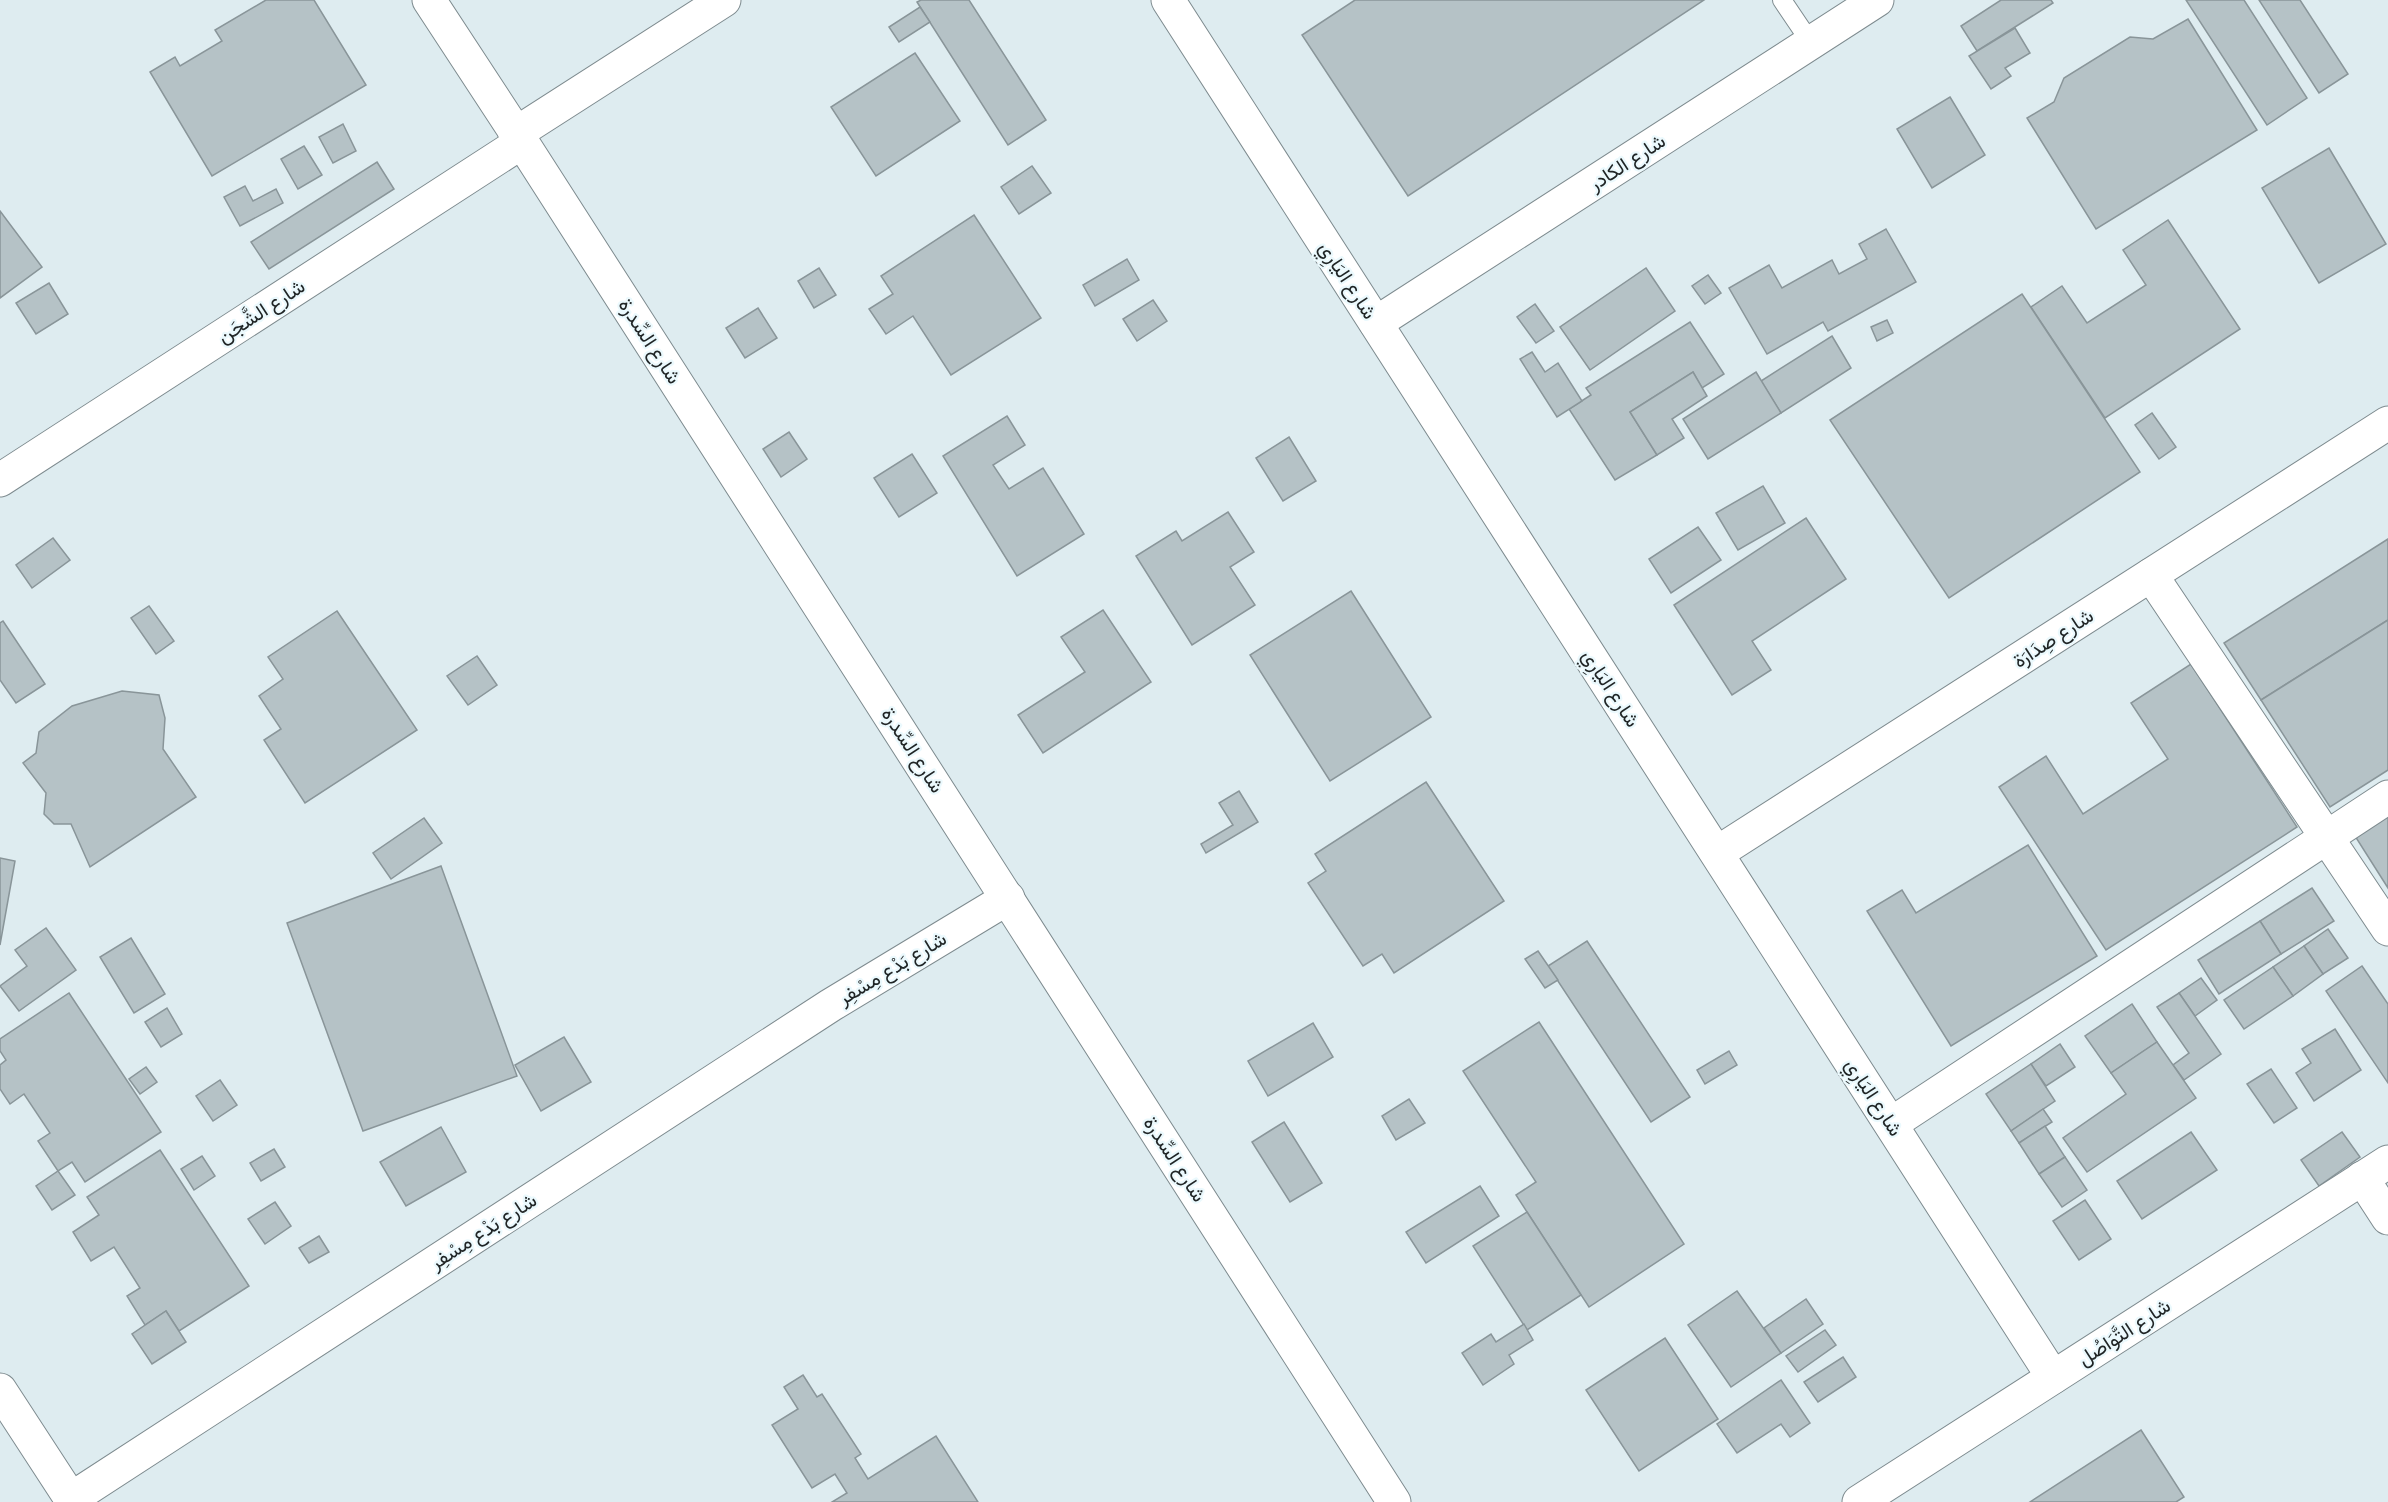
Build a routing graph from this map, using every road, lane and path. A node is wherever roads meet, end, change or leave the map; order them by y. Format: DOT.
graph roads {
  1 [pos="429,0"];
  2 [pos="724,0"];
  3 [pos="1168,0"];
  4 [pos="1782,0"];
  5 [pos="1877,0"];
  6 [pos="1811,43"];
  7 [pos="519,138"];
  8 [pos="1376,323"];
  9 [pos="2388,423"];
  10 [pos="0,480"];
  11 [pos="2151,575"];
  12 [pos="2388,797"];
  13 [pos="2326,837"];
  14 [pos="1717,853"];
  15 [pos="1008,898"];
  16 [pos="2388,929"];
  17 [pos="1891,1124"];
  18 [pos="2375,1170"];
  19 [pos="2388,1218"];
  20 [pos="2053,1377"];
  21 [pos="0,1390"];
  22 [pos="1394,1502"];
  23 [pos="1859,1502"];
  1 -- 7 [label="street, شارع السِّدرة"];
  2 -- 7 [label="street, شارع الشَّجَن"];
  3 -- 8 [label="street, شارع اليَارِي"];
  4 -- 6 [label="lane"];
  5 -- 6 [label="street, شارع الكادر"];
  6 -- 8 [label="street, شارع الكادر"];
  7 -- 10 [label="street, شارع الشَّجَن"];
  7 -- 15 [label="street, شارع السِّدرة"];
  8 -- 14 [label="street, شارع اليَارِي"];
  9 -- 11 [label="street, شارع صِدَارَة"];
  11 -- 13 [label="street"];
  11 -- 14 [label="street, شارع صِدَارَة"];
  12 -- 13 [label="street"];
  13 -- 16 [label="street"];
  13 -- 17 [label="street"];
  14 -- 17 [label="street, شارع اليَارِي"];
  15 -- 21 [label="street, شارع بَدْع مِسْفِر"];
  15 -- 22 [label="street, شارع السِّدرة"];
  17 -- 20 [label="street, شارع اليَارِي"];
  18 -- 19 [label="street"];
  18 -- 20 [label="street, شارع التَّوَاصُل"];
  20 -- 23 [label="street, شارع التَّوَاصُل"];
}
